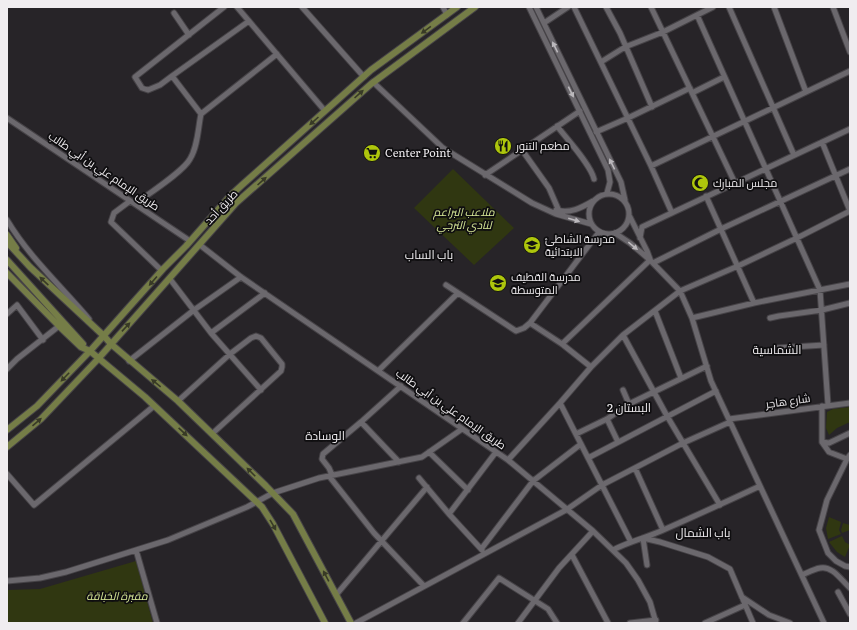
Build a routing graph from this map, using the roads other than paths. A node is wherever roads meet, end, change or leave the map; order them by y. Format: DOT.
graph roads {
  1 [pos="224,7"];
  2 [pos="237,7"];
  3 [pos="302,7"];
  4 [pos="443,7"];
  5 [pos="474,7"];
  6 [pos="529,7"];
  7 [pos="536,7"];
  8 [pos="568,7"];
  9 [pos="574,7"];
  10 [pos="606,7"];
  11 [pos="651,7"];
  12 [pos="713,7"];
  13 [pos="729,7"];
  14 [pos="774,7"];
  15 [pos="834,7"];
  16 [pos="455,8"];
  17 [pos="174,13"];
  18 [pos="447,15"];
  19 [pos="697,15"];
  20 [pos="249,21"];
  21 [pos="544,23"];
  22 [pos="663,32"];
  23 [pos="189,35"];
  24 [pos="625,47"];
  25 [pos="850,52"];
  26 [pos="277,54"];
  27 [pos="601,62"];
  28 [pos="850,71"];
  29 [pos="172,76"];
  30 [pos="364,77"];
  31 [pos="724,77"];
  32 [pos="373,82"];
  33 [pos="691,91"];
  34 [pos="806,92"];
  35 [pos="652,106"];
  36 [pos="773,107"];
  37 [pos="325,111"];
  38 [pos="580,111"];
  39 [pos="201,114"];
  40 [pos="7,118"];
  41 [pos="628,118"];
  42 [pos="744,121"];
  43 [pos="557,126"];
  44 [pos="850,129"];
  45 [pos="596,132"];
  46 [pos="713,136"];
  47 [pos="822,142"];
  48 [pos="522,150"];
  49 [pos="794,155"];
  50 [pos="651,166"];
  51 [pos="766,168"];
  52 [pos="850,169"];
  53 [pos="485,175"];
  54 [pos="836,175"];
  55 [pos="594,180"];
  56 [pos="735,183"];
  57 [pos="607,193"];
  58 [pos="706,196"];
  59 [pos="625,200"];
  60 [pos="130,201"];
  61 [pos="593,201"];
  62 [pos="780,202"];
  63 [pos="532,203"];
  64 [pos="135,204"];
  65 [pos="559,211"];
  66 [pos="850,211"];
  67 [pos="672,212"];
  68 [pos="630,217"];
  69 [pos="7,220"];
  70 [pos="592,224"];
  71 [pos="721,229"];
  72 [pos="599,232"];
  73 [pos="615,233"];
  74 [pos="7,235"];
  75 [pos="640,238"];
  76 [pos="797,238"];
  77 [pos="7,242"];
  78 [pos="190,242"];
  79 [pos="200,245"];
  80 [pos="7,260"];
  81 [pos="652,262"];
  82 [pos="738,266"];
  83 [pos="30,267"];
  84 [pos="163,270"];
  85 [pos="7,273"];
  86 [pos="241,276"];
  87 [pos="170,279"];
  88 [pos="850,284"];
  89 [pos="446,285"];
  90 [pos="820,290"];
  91 [pos="680,291"];
  92 [pos="265,293"];
  93 [pos="458,293"];
  94 [pos="754,303"];
  95 [pos="850,303"];
  96 [pos="194,310"];
  97 [pos="822,310"];
  98 [pos="655,311"];
  99 [pos="7,314"];
  100 [pos="692,318"];
  101 [pos="770,318"];
  102 [pos="530,323"];
  103 [pos="59,326"];
  104 [pos="211,333"];
  105 [pos="624,335"];
  106 [pos="104,336"];
  107 [pos="43,340"];
  108 [pos="111,344"];
  109 [pos="562,344"];
  110 [pos="824,346"];
  111 [pos="777,348"];
  112 [pos="90,351"];
  113 [pos="230,354"];
  114 [pos="98,359"];
  115 [pos="129,361"];
  116 [pos="707,366"];
  117 [pos="591,367"];
  118 [pos="7,369"];
  119 [pos="379,370"];
  120 [pos="681,378"];
  121 [pos="401,386"];
  122 [pos="261,390"];
  123 [pos="623,390"];
  124 [pos="654,391"];
  125 [pos="716,391"];
  126 [pos="178,401"];
  127 [pos="560,403"];
  128 [pos="850,403"];
  129 [pos="629,404"];
  130 [pos="828,405"];
  131 [pos="154,406"];
  132 [pos="822,406"];
  133 [pos="667,416"];
  134 [pos="607,419"];
  135 [pos="730,420"];
  136 [pos="361,422"];
  137 [pos="462,429"];
  138 [pos="7,430"];
  139 [pos="212,433"];
  140 [pos="850,433"];
  141 [pos="576,434"];
  142 [pos="618,442"];
  143 [pos="822,442"];
  144 [pos="683,443"];
  145 [pos="581,444"];
  146 [pos="7,447"];
  147 [pos="429,452"];
  148 [pos="496,452"];
  149 [pos="848,457"];
  150 [pos="588,458"];
  151 [pos="508,460"];
  152 [pos="399,462"];
  153 [pos="635,468"];
  154 [pos="7,474"];
  155 [pos="330,475"];
  156 [pos="419,478"];
  157 [pos="532,481"];
  158 [pos="602,485"];
  159 [pos="760,486"];
  160 [pos="426,487"];
  161 [pos="468,490"];
  162 [pos="272,493"];
  163 [pos="257,502"];
  164 [pos="720,505"];
  165 [pos="566,510"];
  166 [pos="449,514"];
  167 [pos="663,530"];
  168 [pos="594,531"];
  169 [pos="643,538"];
  170 [pos="382,541"];
  171 [pos="631,542"];
  172 [pos="482,548"];
  173 [pos="136,550"];
  174 [pos="613,550"];
  175 [pos="482,555"];
  176 [pos="572,555"];
  177 [pos="647,564"];
  178 [pos="850,567"];
  179 [pos="802,575"];
  180 [pos="7,581"];
  181 [pos="424,586"];
  182 [pos="850,588"];
  183 [pos="838,592"];
  184 [pos="336,595"];
  185 [pos="742,597"];
  186 [pos="535,600"];
  187 [pos="746,605"];
  188 [pos="850,614"];
  189 [pos="656,622"];
  190 [pos="157,623"];
  191 [pos="325,623"];
  192 [pos="351,623"];
  193 [pos="356,623"];
  194 [pos="463,623"];
  195 [pos="518,623"];
  196 [pos="558,623"];
  197 [pos="608,623"];
  198 [pos="630,623"];
  199 [pos="705,623"];
  200 [pos="753,623"];
  201 [pos="790,623"];
  202 [pos="824,623"];
  1 -- 23 [label="street"];
  2 -- 20 [label="street"];
  3 -- 30 [label="street"];
  4 -- 18 [label="street"];
  5 -- 32 [label="main road, طريق أحد"];
  6 -- 38 [label="street, one-way"];
  7 -- 21 [label="street"];
  8 -- 21 [label="street"];
  9 -- 27 [label="street"];
  10 -- 24 [label="street"];
  11 -- 22 [label="street"];
  12 -- 19 [label="street"];
  13 -- 36 [label="street"];
  14 -- 34 [label="street"];
  15 -- 25 [label="street"];
  16 -- 18 [label="main road, طريق أحد"];
  17 -- 23 [label="street"];
  18 -- 30 [label="main road, طريق أحد, one-way"];
  19 -- 22 [label="street"];
  19 -- 31 [label="street"];
  20 -- 26 [label="street"];
  20 -- 29 [label="street"];
  45 -- 21 [label="street, one-way"];
  22 -- 24 [label="street"];
  22 -- 33 [label="street"];
  23 -- 29 [label="street"];
  24 -- 27 [label="street"];
  24 -- 35 [label="street"];
  26 -- 37 [label="street"];
  26 -- 39 [label="street"];
  27 -- 41 [label="street"];
  28 -- 34 [label="street"];
  29 -- 39 [label="street"];
  30 -- 37 [label="main road, طريق أحد"];
  31 -- 33 [label="street"];
  31 -- 42 [label="street"];
  32 -- 53 [label="street"];
  79 -- 32 [label="main road, طريق أحد, one-way"];
  33 -- 35 [label="street"];
  33 -- 46 [label="street"];
  34 -- 36 [label="street"];
  35 -- 41 [label="street"];
  36 -- 42 [label="street"];
  36 -- 49 [label="street"];
  37 -- 78 [label="main road, طريق أحد, one-way"];
  38 -- 43 [label="street"];
  38 -- 57 [label="street"];
  39 -- 64 [label="street"];
  40 -- 60 [label="street, طريق الإمام علي بن أبي طالب"];
  41 -- 45 [label="street"];
  41 -- 50 [label="street"];
  42 -- 46 [label="street"];
  42 -- 51 [label="street"];
  43 -- 48 [label="street"];
  43 -- 55 [label="street"];
  44 -- 47 [label="street"];
  59 -- 45 [label="street, one-way"];
  46 -- 50 [label="street"];
  46 -- 56 [label="street"];
  47 -- 49 [label="street"];
  47 -- 54 [label="street"];
  48 -- 53 [label="street"];
  48 -- 65 [label="street"];
  49 -- 51 [label="street"];
  50 -- 67 [label="street"];
  51 -- 56 [label="street"];
  51 -- 62 [label="street"];
  52 -- 54 [label="street"];
  53 -- 63 [label="street"];
  54 -- 62 [label="street"];
  54 -- 66 [label="street"];
  56 -- 58 [label="street"];
  57 -- 59 [label="street"];
  57 -- 61 [label="street"];
  58 -- 67 [label="street"];
  58 -- 71 [label="street"];
  59 -- 68 [label="street"];
  60 -- 64 [label="street, طريق الإمام علي بن أبي طالب"];
  60 -- 84 [label="street"];
  61 -- 65 [label="street"];
  61 -- 70 [label="street"];
  62 -- 71 [label="street"];
  62 -- 76 [label="street"];
  63 -- 65 [label="street"];
  63 -- 70 [label="street, one-way"];
  64 -- 78 [label="street, طريق الإمام علي بن أبي طالب"];
  66 -- 76 [label="street"];
  67 -- 75 [label="street"];
  68 -- 73 [label="street"];
  68 -- 75 [label="street"];
  69 -- 106 [label="street"];
  70 -- 72 [label="street"];
  71 -- 81 [label="street"];
  71 -- 82 [label="street"];
  72 -- 73 [label="street"];
  72 -- 102 [label="street"];
  73 -- 81 [label="street, one-way"];
  74 -- 83 [label="main road"];
  75 -- 81 [label="street"];
  76 -- 82 [label="street"];
  76 -- 90 [label="street"];
  77 -- 83 [label="main road"];
  78 -- 84 [label="main road, طريق أحد"];
  79 -- 86 [label="street, طريق الإمام علي بن أبي طالب"];
  79 -- 87 [label="main road, طريق أحد"];
  80 -- 112 [label="main road"];
  81 -- 91 [label="street"];
  81 -- 109 [label="street"];
  82 -- 91 [label="street"];
  82 -- 94 [label="street"];
  106 -- 83 [label="main road, one-way"];
  84 -- 106 [label="main road, طريق أحد, one-way"];
  85 -- 103 [label="main road"];
  86 -- 92 [label="street, طريق الإمام علي بن أبي طالب"];
  86 -- 96 [label="street"];
  87 -- 96 [label="street"];
  108 -- 87 [label="main road, طريق أحد, one-way"];
  88 -- 90 [label="street"];
  89 -- 93 [label="street"];
  90 -- 94 [label="street"];
  90 -- 97 [label="street"];
  91 -- 98 [label="street"];
  91 -- 100 [label="street"];
  92 -- 104 [label="street"];
  92 -- 119 [label="street, طريق الإمام علي بن أبي طالب"];
  93 -- 102 [label="street"];
  93 -- 119 [label="street"];
  94 -- 100 [label="street"];
  95 -- 97 [label="street"];
  96 -- 104 [label="street"];
  96 -- 115 [label="street"];
  97 -- 101 [label="street"];
  97 -- 110 [label="street"];
  98 -- 105 [label="street"];
  98 -- 120 [label="street"];
  99 -- 107 [label="street"];
  100 -- 116 [label="street"];
  102 -- 109 [label="street"];
  103 -- 107 [label="street"];
  103 -- 112 [label="main road"];
  104 -- 113 [label="street"];
  105 -- 117 [label="street"];
  105 -- 124 [label="street"];
  106 -- 108 [label="main road"];
  106 -- 112 [label="main road, طريق أحد"];
  107 -- 118 [label="street"];
  108 -- 114 [label="main road, طريق أحد"];
  108 -- 115 [label="main road"];
  109 -- 117 [label="street"];
  110 -- 111 [label="street"];
  110 -- 130 [label="street"];
  112 -- 114 [label="main road"];
  112 -- 138 [label="main road, طريق أحد, one-way"];
  113 -- 122 [label="street"];
  113 -- 122 [label="street"];
  113 -- 126 [label="street"];
  114 -- 131 [label="main road"];
  146 -- 114 [label="main road, طريق أحد, one-way"];
  126 -- 115 [label="main road, one-way"];
  116 -- 120 [label="street"];
  116 -- 125 [label="street"];
  117 -- 127 [label="street"];
  119 -- 121 [label="street, طريق الإمام علي بن أبي طالب"];
  120 -- 124 [label="street"];
  121 -- 136 [label="street"];
  121 -- 137 [label="street, طريق الإمام علي بن أبي طالب"];
  122 -- 139 [label="street"];
  123 -- 129 [label="street"];
  124 -- 129 [label="street"];
  124 -- 133 [label="street"];
  125 -- 133 [label="street"];
  125 -- 135 [label="street"];
  126 -- 139 [label="main road"];
  127 -- 141 [label="street"];
  127 -- 151 [label="street"];
  128 -- 130 [label="street, شارع هاجر"];
  129 -- 134 [label="street"];
  130 -- 132 [label="street, شارع هاجر"];
  131 -- 154 [label="street"];
  131 -- 163 [label="main road, one-way"];
  132 -- 135 [label="street, شارع هاجر"];
  132 -- 143 [label="street"];
  133 -- 142 [label="street"];
  133 -- 144 [label="street"];
  134 -- 141 [label="street"];
  134 -- 142 [label="street"];
  135 -- 144 [label="street, شارع هاجر"];
  135 -- 159 [label="street"];
  136 -- 152 [label="street"];
  136 -- 155 [label="street"];
  137 -- 147 [label="street"];
  137 -- 148 [label="street, طريق الإمام علي بن أبي طالب"];
  162 -- 139 [label="main road, one-way"];
  140 -- 143 [label="street"];
  141 -- 145 [label="street"];
  142 -- 150 [label="street"];
  143 -- 149 [label="street"];
  144 -- 153 [label="street, شارع هاجر"];
  144 -- 164 [label="street"];
  145 -- 150 [label="street"];
  145 -- 157 [label="street"];
  147 -- 152 [label="street"];
  147 -- 161 [label="street"];
  148 -- 151 [label="street, طريق الإمام علي بن أبي طالب"];
  148 -- 161 [label="street"];
  149 -- 178 [label="street"];
  150 -- 158 [label="street"];
  151 -- 157 [label="street, طريق الإمام علي بن أبي طالب"];
  152 -- 155 [label="street"];
  153 -- 158 [label="street, شارع هاجر"];
  153 -- 167 [label="street"];
  155 -- 162 [label="street"];
  155 -- 170 [label="street"];
  156 -- 160 [label="street"];
  157 -- 165 [label="street, طريق الإمام علي بن أبي طالب"];
  157 -- 172 [label="street"];
  158 -- 165 [label="street, شارع هاجر"];
  158 -- 171 [label="street"];
  159 -- 164 [label="street"];
  159 -- 179 [label="street"];
  160 -- 166 [label="street"];
  160 -- 170 [label="street"];
  161 -- 166 [label="street"];
  162 -- 163 [label="street"];
  184 -- 162 [label="main road, one-way"];
  163 -- 173 [label="street"];
  163 -- 191 [label="main road, one-way"];
  164 -- 167 [label="street"];
  165 -- 168 [label="street, طريق الإمام علي بن أبي طالب"];
  165 -- 175 [label="street, شارع هاجر"];
  166 -- 172 [label="street"];
  167 -- 169 [label="street"];
  168 -- 174 [label="street, طريق الإمام علي بن أبي طالب"];
  168 -- 176 [label="street"];
  169 -- 171 [label="street"];
  169 -- 177 [label="street"];
  169 -- 185 [label="street"];
  170 -- 181 [label="street"];
  170 -- 184 [label="street"];
  171 -- 174 [label="street"];
  172 -- 175 [label="street"];
  173 -- 180 [label="street"];
  173 -- 190 [label="street"];
  174 -- 189 [label="street, طريق الإمام علي بن أبي طالب"];
  175 -- 181 [label="street, شارع هاجر"];
  176 -- 186 [label="street"];
  176 -- 197 [label="street"];
  179 -- 182 [label="street"];
  179 -- 202 [label="street"];
  181 -- 193 [label="street, شارع هاجر"];
  183 -- 188 [label="street"];
  184 -- 192 [label="main road"];
  185 -- 187 [label="street"];
  185 -- 201 [label="street"];
  186 -- 194 [label="street"];
  186 -- 195 [label="street"];
  186 -- 196 [label="street"];
  187 -- 199 [label="street"];
  187 -- 200 [label="street"];
  189 -- 198 [label="street"];
}
